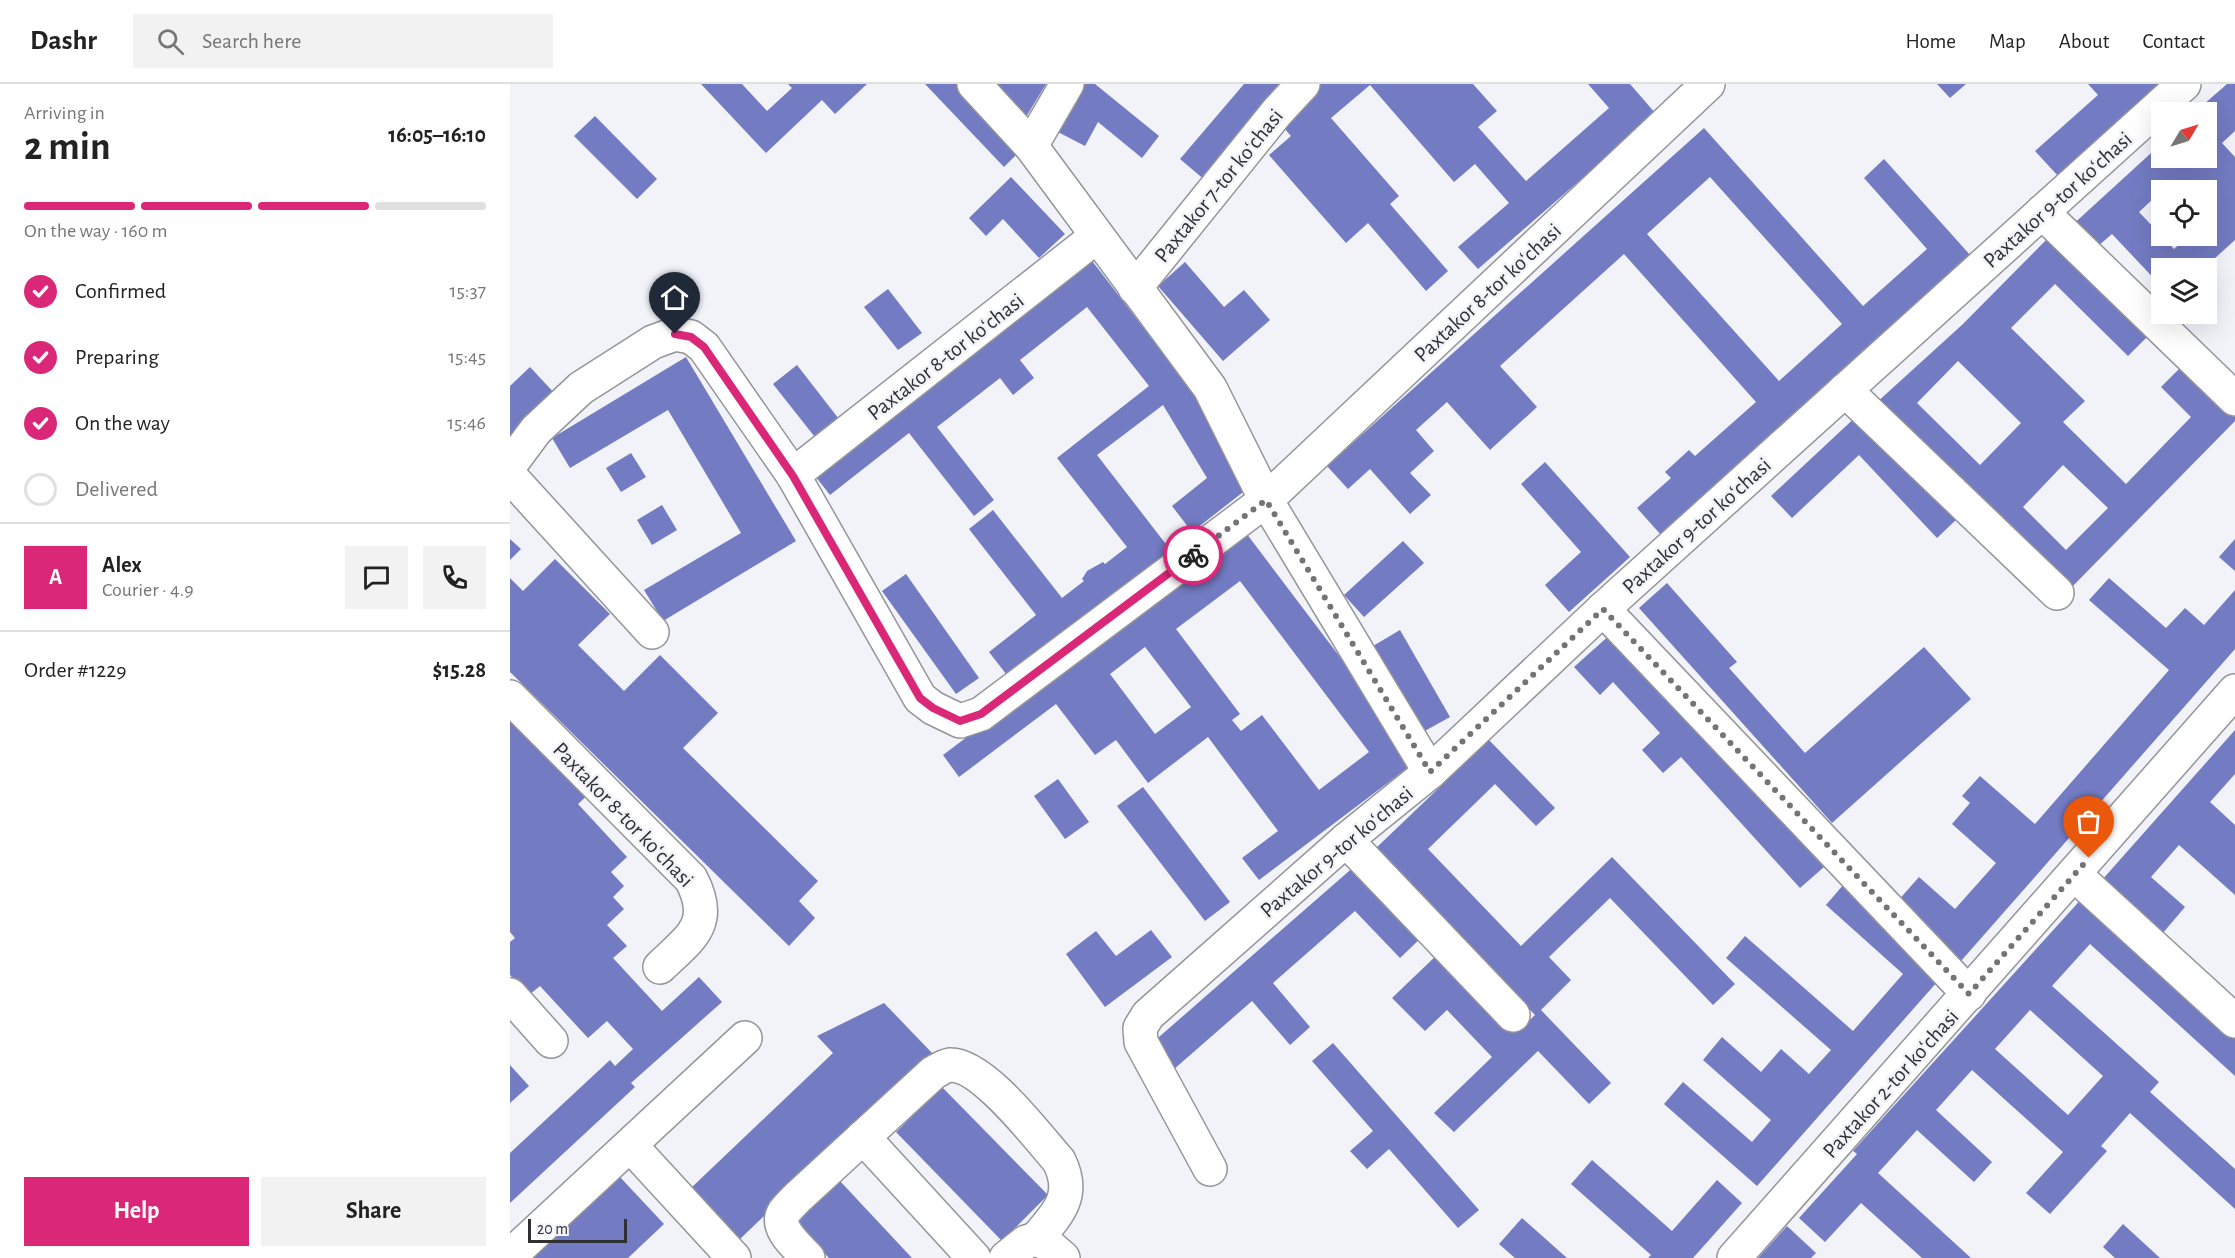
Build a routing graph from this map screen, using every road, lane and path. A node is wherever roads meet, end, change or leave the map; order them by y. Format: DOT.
graph roads {
  1 [pos="974,84"];
  2 [pos="1067,84"];
  3 [pos="1303,84"];
  4 [pos="1708,84"];
  5 [pos="2184,84"];
  6 [pos="1031,146"];
  7 [pos="2042,212"];
  8 [pos="1098,236"];
  9 [pos="1135,288"];
  10 [pos="1845,390"];
  11 [pos="2235,399"];
  12 [pos="510,465"];
  13 [pos="510,476"];
  14 [pos="793,476"];
  15 [pos="1266,500"];
  16 [pos="2057,593"];
  17 [pos="1603,609"];
  18 [pos="652,632"];
  19 [pos="2235,692"];
  20 [pos="510,697"];
  21 [pos="1430,772"];
  22 [pos="1346,840"];
  23 [pos="2074,874"];
  24 [pos="660,967"];
  25 [pos="1969,994"];
  26 [pos="510,995"];
  27 [pos="1513,1015"];
  28 [pos="2235,1021"];
  29 [pos="745,1038"];
  30 [pos="551,1041"];
  31 [pos="863,1137"];
  32 [pos="630,1146"];
  33 [pos="1210,1169"];
  34 [pos="1036,1239"];
  35 [pos="510,1256"];
  36 [pos="734,1258"];
  37 [pos="808,1258"];
  38 [pos="974,1258"];
  39 [pos="1006,1258"];
  40 [pos="1063,1258"];
  41 [pos="1734,1258"];
  1 -- 6 [label="street"];
  2 -- 6 [label="street"];
  3 -- 9 [label="street, Paxtakor 7-tor koʻchasi"];
  4 -- 15 [label="street, Paxtakor 8-tor koʻchasi"];
  5 -- 7 [label="street, Paxtakor 9-tor koʻchasi"];
  6 -- 8 [label="street"];
  7 -- 10 [label="street, Paxtakor 9-tor koʻchasi"];
  7 -- 11 [label="street"];
  8 -- 9 [label="street"];
  8 -- 14 [label="street, Paxtakor 8-tor koʻchasi"];
  9 -- 15 [label="street"];
  10 -- 16 [label="street"];
  10 -- 17 [label="street, Paxtakor 9-tor koʻchasi"];
  12 -- 14 [label="street, Paxtakor 8-tor koʻchasi"];
  13 -- 18 [label="street"];
  14 -- 15 [label="street, Paxtakor 8-tor koʻchasi"];
  15 -- 21 [label="street"];
  17 -- 21 [label="street, Paxtakor 9-tor koʻchasi"];
  17 -- 25 [label="street"];
  19 -- 23 [label="street, Paxtakor 2-tor koʻchasi"];
  20 -- 24 [label="street, Paxtakor 8-tor koʻchasi"];
  21 -- 22 [label="street, Paxtakor 9-tor koʻchasi"];
  22 -- 27 [label="street"];
  22 -- 33 [label="street, Paxtakor 9-tor koʻchasi"];
  23 -- 25 [label="street, Paxtakor 2-tor koʻchasi"];
  23 -- 28 [label="street"];
  25 -- 41 [label="street, Paxtakor 2-tor koʻchasi"];
  26 -- 30 [label="street"];
  29 -- 32 [label="street"];
  31 -- 34 [label="street"];
  31 -- 37 [label="street"];
  31 -- 38 [label="street"];
  32 -- 35 [label="street"];
  32 -- 36 [label="street"];
  34 -- 39 [label="street"];
  34 -- 40 [label="street"];
}
